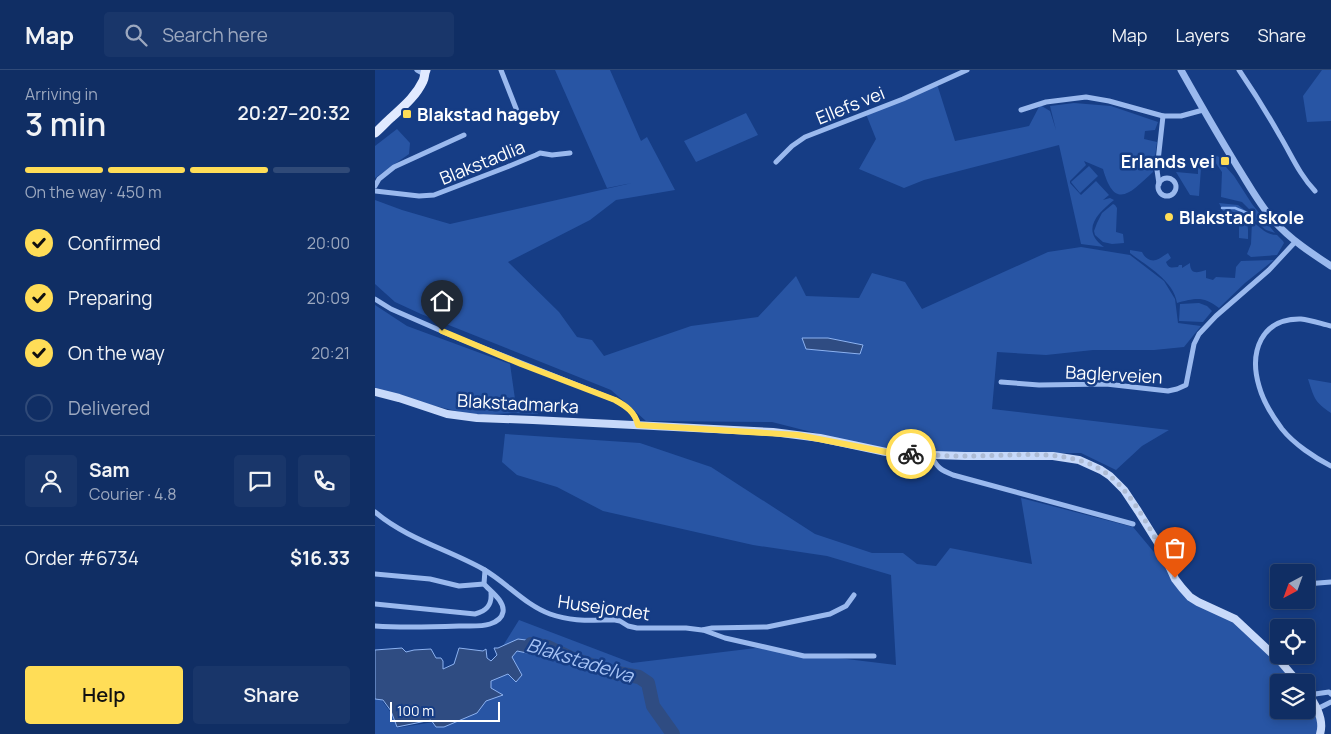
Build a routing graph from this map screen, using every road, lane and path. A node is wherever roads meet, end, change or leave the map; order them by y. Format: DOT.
graph roads {
  1 [pos="501,70"];
  2 [pos="967,70"];
  3 [pos="1181,70"];
  4 [pos="1239,70"];
  5 [pos="423,71"];
  6 [pos="1021,110"];
  7 [pos="1203,110"];
  8 [pos="517,112"];
  9 [pos="1163,116"];
  10 [pos="375,134"];
  11 [pos="464,135"];
  12 [pos="570,153"];
  13 [pos="776,162"];
  14 [pos="1159,184"];
  15 [pos="375,186"];
  16 [pos="375,191"];
  17 [pos="1315,191"];
  18 [pos="1296,241"];
  19 [pos="1331,266"];
  20 [pos="375,299"];
  21 [pos="1331,326"];
  22 [pos="1001,382"];
  23 [pos="375,392"];
  24 [pos="638,425"];
  25 [pos="931,456"];
  26 [pos="1331,466"];
  27 [pos="375,512"];
  28 [pos="1133,524"];
  29 [pos="485,570"];
  30 [pos="375,574"];
  31 [pos="1331,582"];
  32 [pos="1315,583"];
  33 [pos="484,584"];
  34 [pos="491,592"];
  35 [pos="854,595"];
  36 [pos="375,604"];
  37 [pos="375,626"];
  38 [pos="702,630"];
  39 [pos="874,656"];
  40 [pos="1292,674"];
  41 [pos="1315,694"];
  42 [pos="1331,694"];
  43 [pos="1331,702"];
  44 [pos="1315,706"];
  45 [pos="1317,709"];
  46 [pos="1320,734"];
  1 -- 8 [label="street"];
  2 -- 13 [label="street, Ellefs vei"];
  3 -- 7 [label="street"];
  4 -- 17 [label="street"];
  5 -- 10 [label="main road"];
  6 -- 9 [label="street"];
  7 -- 9 [label="street"];
  7 -- 18 [label="street"];
  9 -- 14 [label="street"];
  11 -- 15 [label="street, Blakstadlia"];
  12 -- 16 [label="street, Blakstadlia"];
  18 -- 19 [label="street"];
  18 -- 22 [label="street, Baglerveien"];
  20 -- 24 [label="street"];
  21 -- 26 [label="street"];
  23 -- 24 [label="main road, Blakstadmarka"];
  24 -- 25 [label="main road, Blakstadmarka"];
  25 -- 28 [label="street"];
  25 -- 40 [label="main road, Blakstadmarka"];
  27 -- 29 [label="street, Husejordet"];
  29 -- 33 [label="street"];
  29 -- 38 [label="street, Husejordet"];
  30 -- 33 [label="street"];
  31 -- 32 [label="street"];
  33 -- 34 [label="street"];
  34 -- 36 [label="street"];
  34 -- 37 [label="street"];
  35 -- 38 [label="street, Husejordet"];
  38 -- 39 [label="street, Husejordet"];
  41 -- 42 [label="street"];
  43 -- 45 [label="street"];
  44 -- 45 [label="main road"];
  45 -- 46 [label="main road"];
}
